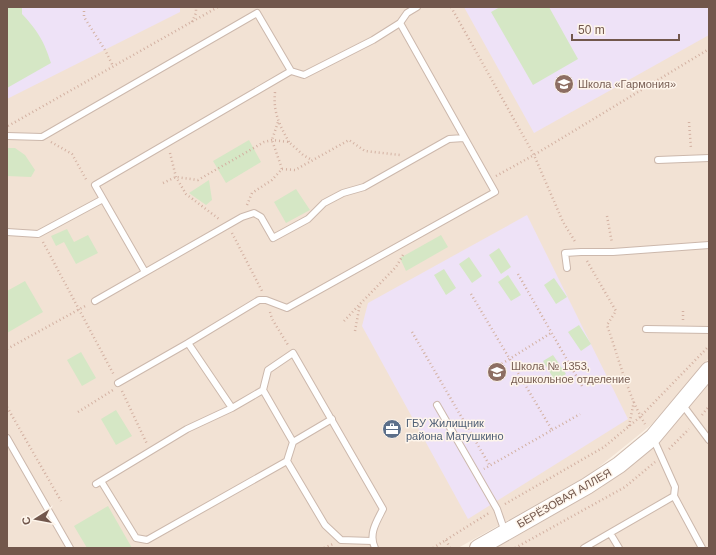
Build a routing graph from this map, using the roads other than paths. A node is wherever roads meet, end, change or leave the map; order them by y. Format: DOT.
graph roads {
  1 [pos="417,7"];
  2 [pos="400,23"];
  3 [pos="291,71"];
  4 [pos="7,136"];
  5 [pos="464,138"];
  6 [pos="709,158"];
  7 [pos="658,160"];
  8 [pos="103,199"];
  9 [pos="7,232"];
  10 [pos="709,246"];
  11 [pos="567,268"];
  12 [pos="146,272"];
  13 [pos="95,301"];
  14 [pos="646,329"];
  15 [pos="709,330"];
  16 [pos="188,343"];
  17 [pos="709,370"];
  18 [pos="118,383"];
  19 [pos="263,390"];
  20 [pos="681,403"];
  21 [pos="437,405"];
  22 [pos="232,408"];
  23 [pos="332,419"];
  24 [pos="653,437"];
  25 [pos="7,438"];
  26 [pos="709,440"];
  27 [pos="293,442"];
  28 [pos="287,461"];
  29 [pos="674,496"];
  30 [pos="505,532"];
  31 [pos="610,533"];
  32 [pos="372,541"];
  33 [pos="70,548"];
  34 [pos="375,548"];
  35 [pos="478,548"];
  36 [pos="584,548"];
  37 [pos="619,548"];
  38 [pos="702,548"];
  1 -- 2 [label="lane"];
  2 -- 3 [label="lane"];
  2 -- 5 [label="lane"];
  3 -- 4 [label="lane"];
  3 -- 8 [label="lane"];
  5 -- 12 [label="lane"];
  5 -- 16 [label="lane"];
  6 -- 7 [label="lane"];
  8 -- 9 [label="lane"];
  8 -- 12 [label="lane"];
  10 -- 11 [label="lane"];
  12 -- 13 [label="lane"];
  14 -- 15 [label="lane"];
  16 -- 18 [label="lane"];
  16 -- 22 [label="lane"];
  17 -- 20 [label="street, БЕРЁЗОВАЯ АЛЛЕЯ"];
  19 -- 22 [label="lane"];
  19 -- 23 [label="lane"];
  19 -- 27 [label="lane"];
  20 -- 24 [label="street, БЕРЁЗОВАЯ АЛЛЕЯ"];
  20 -- 26 [label="lane"];
  21 -- 30 [label="lane"];
  22 -- 28 [label="lane"];
  23 -- 27 [label="lane"];
  23 -- 32 [label="lane"];
  24 -- 29 [label="lane"];
  24 -- 30 [label="street, БЕРЁЗОВАЯ АЛЛЕЯ"];
  25 -- 33 [label="lane"];
  27 -- 28 [label="lane"];
  28 -- 32 [label="lane"];
  29 -- 31 [label="lane"];
  29 -- 38 [label="lane"];
  30 -- 35 [label="street, БЕРЁЗОВАЯ АЛЛЕЯ"];
  31 -- 36 [label="lane"];
  31 -- 37 [label="lane"];
  32 -- 34 [label="lane"];
}
